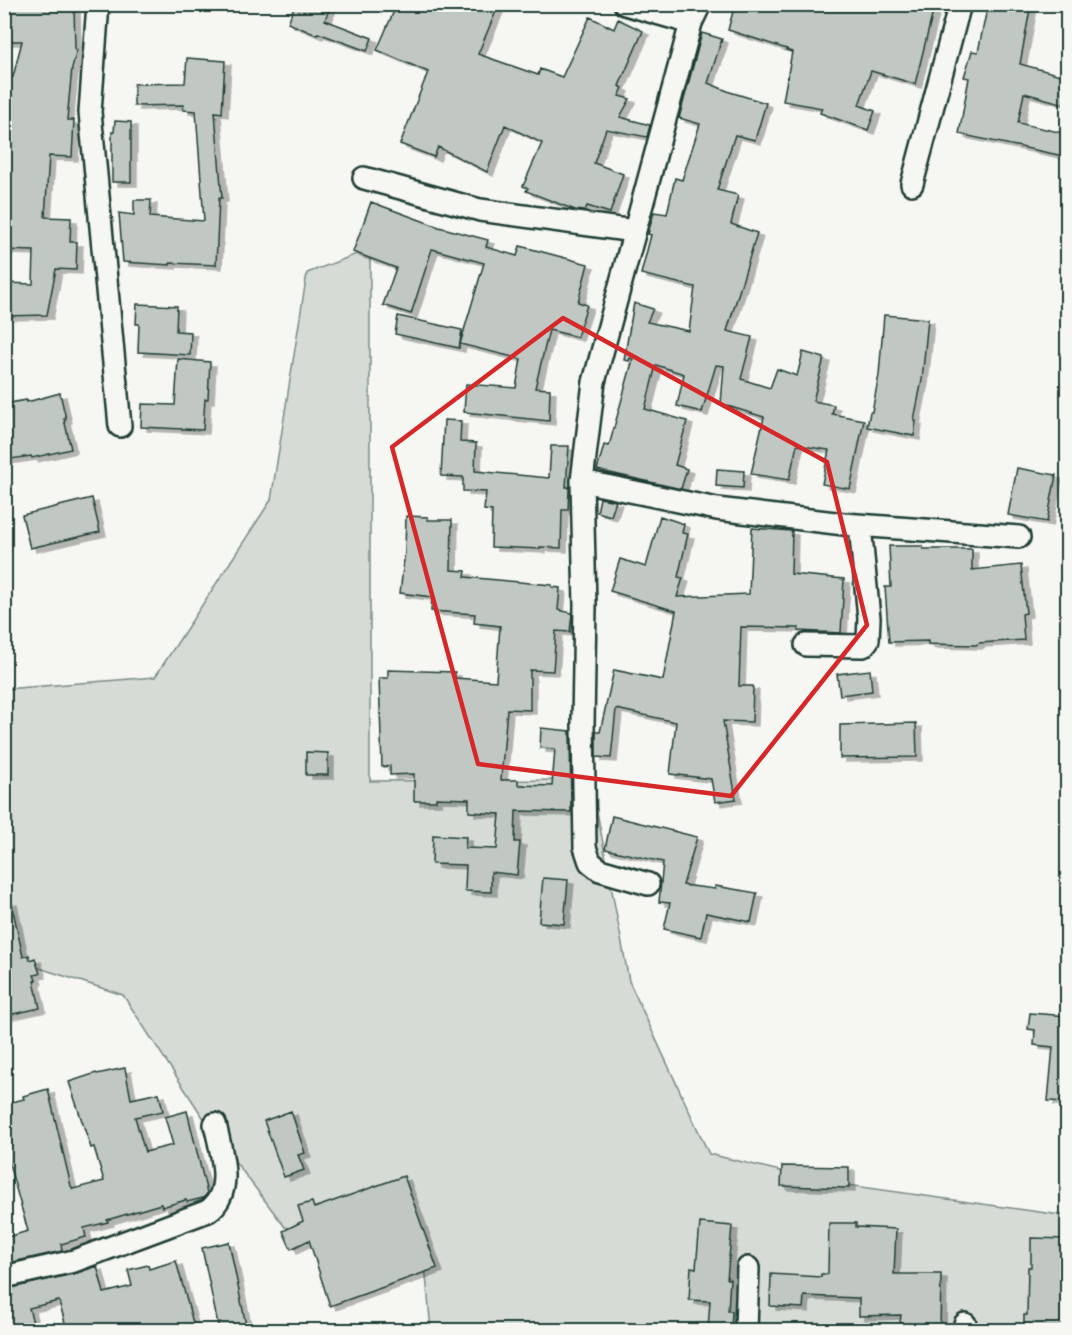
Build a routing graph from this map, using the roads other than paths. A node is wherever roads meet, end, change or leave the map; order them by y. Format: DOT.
graph roads {
  1 [pos="98,4"];
  2 [pos="625,4"];
  3 [pos="960,4"];
  4 [pos="696,14"];
  5 [pos="364,178"];
  6 [pos="912,184"];
  7 [pos="634,231"];
  8 [pos="120,426"];
  9 [pos="582,481"];
  10 [pos="860,526"];
  11 [pos="1019,537"];
  12 [pos="806,645"];
  13 [pos="648,884"];
  14 [pos="215,1124"];
  15 [pos="748,1268"];
  16 [pos="4,1277"];
  17 [pos="746,1330"];
  1 -- 8 [label="street"];
  2 -- 4 [label="street"];
  3 -- 6 [label="street"];
  4 -- 7 [label="street"];
  5 -- 7 [label="street"];
  7 -- 9 [label="street"];
  9 -- 10 [label="street"];
  9 -- 13 [label="street"];
  10 -- 11 [label="street"];
  10 -- 12 [label="street"];
  14 -- 16 [label="street"];
  15 -- 17 [label="street"];
}
